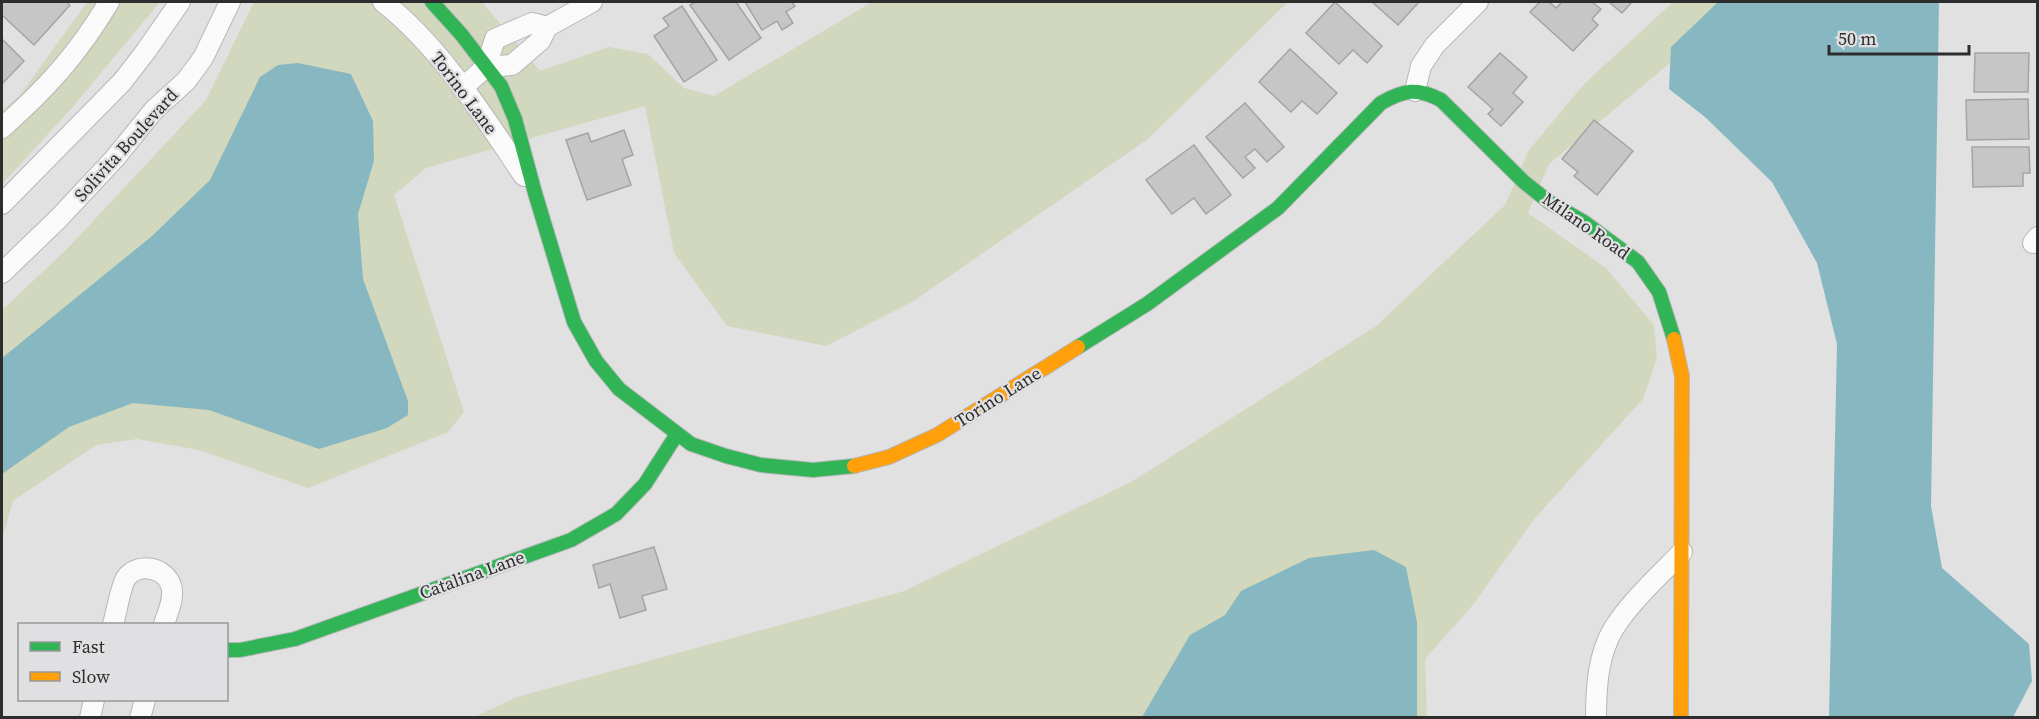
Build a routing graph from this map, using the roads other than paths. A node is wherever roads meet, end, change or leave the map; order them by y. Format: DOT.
graph roads {
  1 [pos="109,2"];
  2 [pos="180,2"];
  3 [pos="230,2"];
  4 [pos="383,2"];
  5 [pos="432,2"];
  6 [pos="592,2"];
  7 [pos="1478,2"];
  8 [pos="547,27"];
  9 [pos="486,67"];
  10 [pos="462,88"];
  11 [pos="1416,91"];
  12 [pos="2,128"];
  13 [pos="535,193"];
  14 [pos="2,204"];
  15 [pos="2,273"];
  16 [pos="677,434"];
  17 [pos="1682,552"];
  18 [pos="113,623"];
  19 [pos="164,623"];
  20 [pos="228,650"];
  21 [pos="94,701"];
  22 [pos="144,701"];
  23 [pos="90,717"];
  24 [pos="140,717"];
  25 [pos="1596,717"];
  26 [pos="1681,717"];
  1 -- 12 [label="street"];
  2 -- 14 [label="street"];
  3 -- 15 [label="street, Solivita Boulevard"];
  4 -- 10 [label="street, Torino Lane"];
  5 -- 9 [label="street, Torino Lane"];
  6 -- 8 [label="street"];
  7 -- 11 [label="street"];
  8 -- 9 [label="street"];
  8 -- 9 [label="street"];
  9 -- 10 [label="street"];
  9 -- 13 [label="street, Torino Lane"];
  10 -- 13 [label="street, Torino Lane"];
  11 -- 16 [label="street, Torino Lane"];
  11 -- 17 [label="street, Milano Road"];
  13 -- 16 [label="street, Torino Lane"];
  16 -- 20 [label="street, Catalina Lane"];
  17 -- 25 [label="street"];
  17 -- 26 [label="street, Milano Road"];
  18 -- 19 [label="street"];
  21 -- 23 [label="street"];
  22 -- 24 [label="street"];
}
